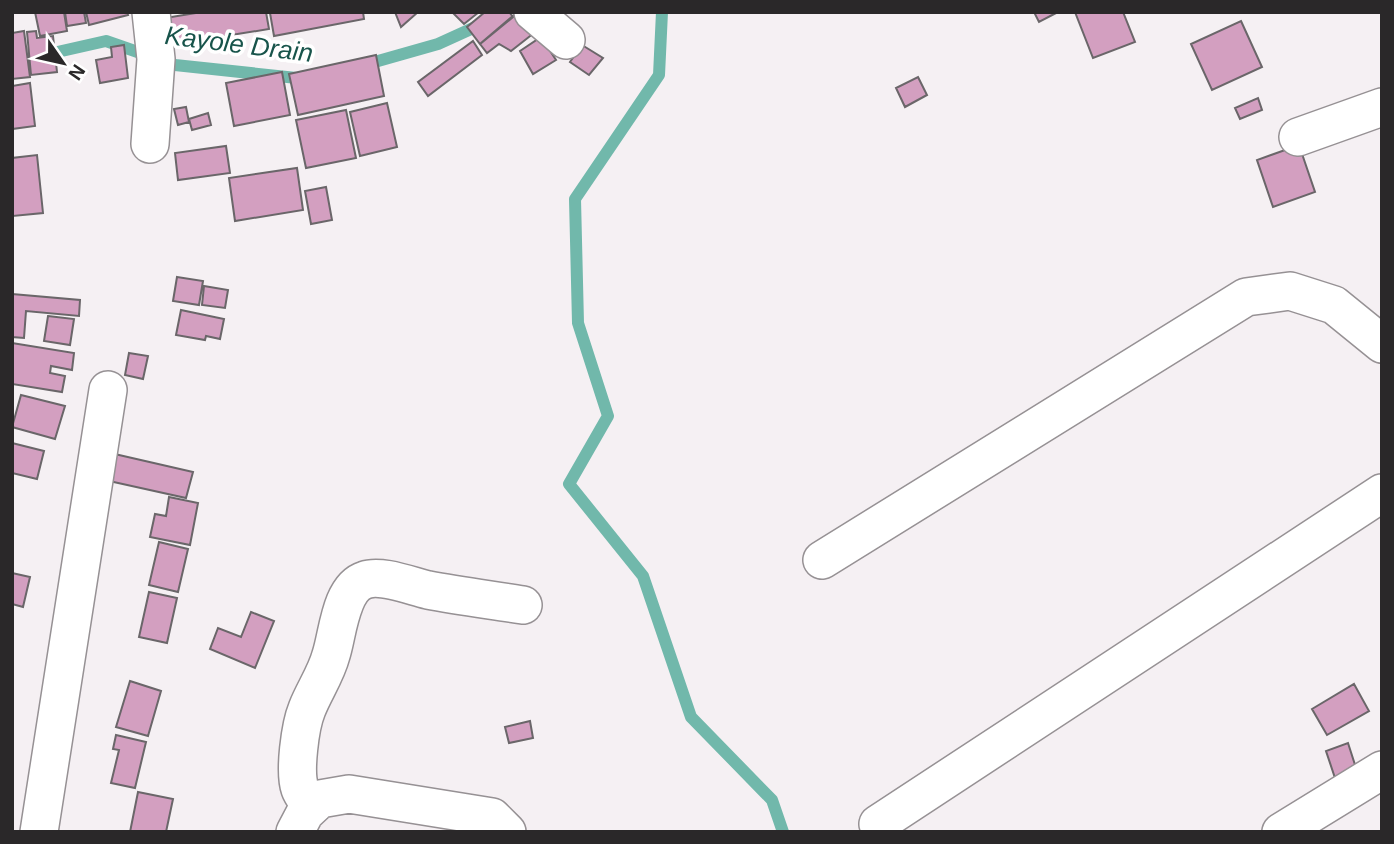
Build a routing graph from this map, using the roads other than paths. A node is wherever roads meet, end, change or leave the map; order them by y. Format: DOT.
graph roads {
  1 [pos="151,12"];
  2 [pos="533,12"];
  3 [pos="566,40"];
  4 [pos="1382,107"];
  5 [pos="1298,137"];
  6 [pos="150,144"];
  7 [pos="1382,344"];
  8 [pos="108,390"];
  9 [pos="1382,493"];
  10 [pos="822,560"];
  11 [pos="523,605"];
  12 [pos="1382,770"];
  13 [pos="303,819"];
  14 [pos="878,824"];
  15 [pos="40,832"];
  16 [pos="507,832"];
  17 [pos="1280,832"];
  1 -- 6 [label="street"];
  2 -- 3 [label="street"];
  4 -- 5 [label="street"];
  7 -- 10 [label="street"];
  8 -- 15 [label="street"];
  9 -- 14 [label="street"];
  11 -- 13 [label="street"];
  12 -- 17 [label="street"];
  13 -- 16 [label="street"];
}
